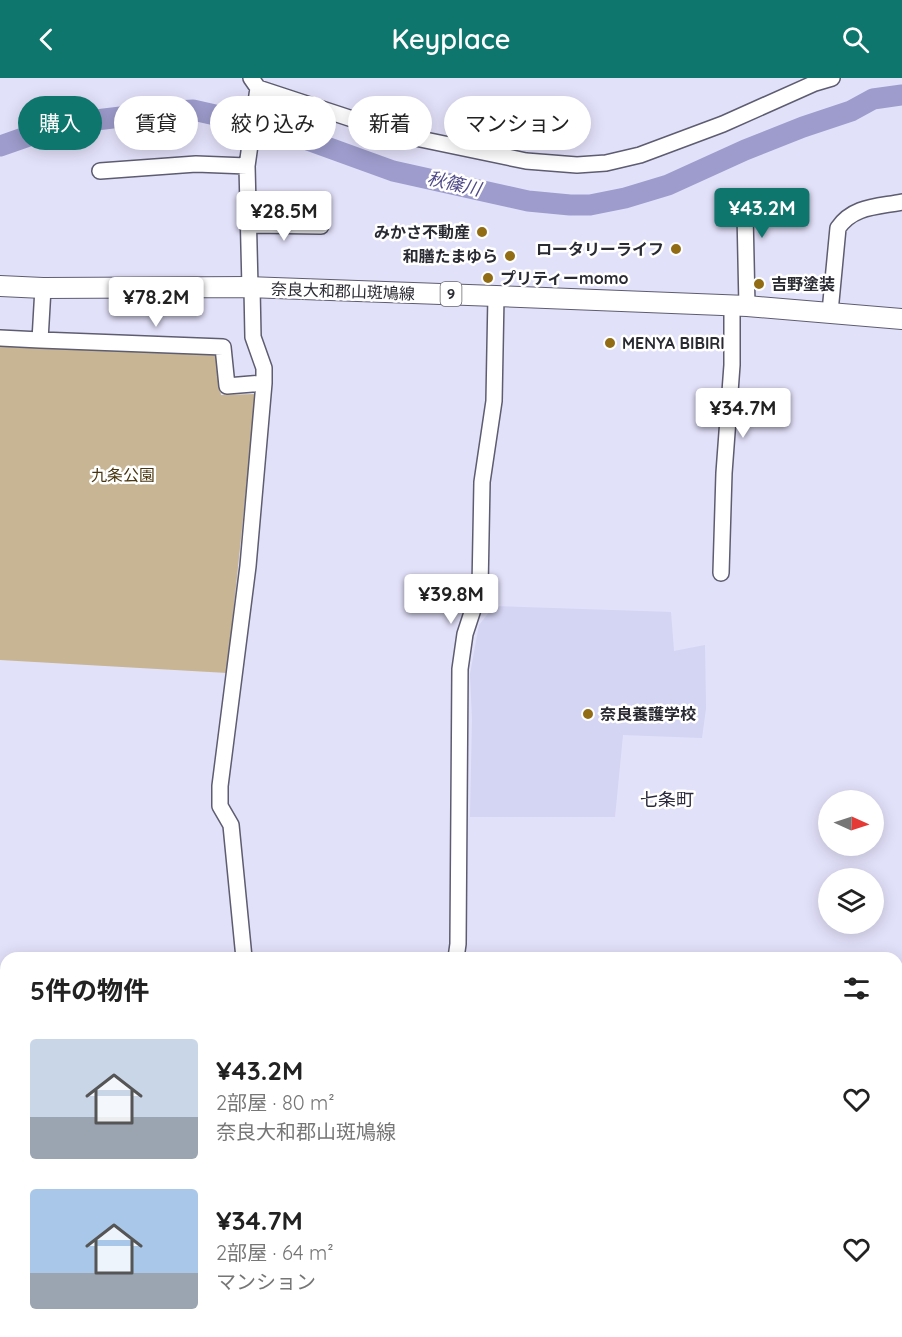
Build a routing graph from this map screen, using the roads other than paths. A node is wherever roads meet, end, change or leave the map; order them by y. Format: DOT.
graph roads {
  1 [pos="832,78"];
  2 [pos="255,88"];
  3 [pos="248,166"];
  4 [pos="100,171"];
  5 [pos="902,202"];
  6 [pos="744,212"];
  7 [pos="249,225"];
  8 [pos="321,226"];
  9 [pos="0,286"];
  10 [pos="251,287"];
  11 [pos="42,288"];
  12 [pos="496,296"];
  13 [pos="739,305"];
  14 [pos="831,312"];
  15 [pos="902,319"];
  16 [pos="0,338"];
  17 [pos="40,340"];
  18 [pos="264,383"];
  19 [pos="721,573"];
  20 [pos="243,952"];
  21 [pos="456,952"];
  1 -- 2 [label="street"];
  2 -- 3 [label="street"];
  3 -- 4 [label="street"];
  3 -- 7 [label="street"];
  5 -- 14 [label="street"];
  6 -- 13 [label="street"];
  7 -- 8 [label="street"];
  7 -- 10 [label="street"];
  9 -- 11 [label="main road, 奈良大和郡山斑鳩線 / 9"];
  10 -- 11 [label="main road, 奈良大和郡山斑鳩線 / 9"];
  10 -- 12 [label="main road, 奈良大和郡山斑鳩線 / 9"];
  10 -- 18 [label="street"];
  11 -- 17 [label="street"];
  12 -- 13 [label="main road, 奈良大和郡山斑鳩線 / 9"];
  12 -- 21 [label="street"];
  13 -- 14 [label="main road, 奈良大和郡山斑鳩線 / 9"];
  13 -- 19 [label="street"];
  14 -- 15 [label="main road, 奈良大和郡山斑鳩線 / 9"];
  16 -- 17 [label="street"];
  17 -- 18 [label="street"];
  18 -- 20 [label="street"];
}
